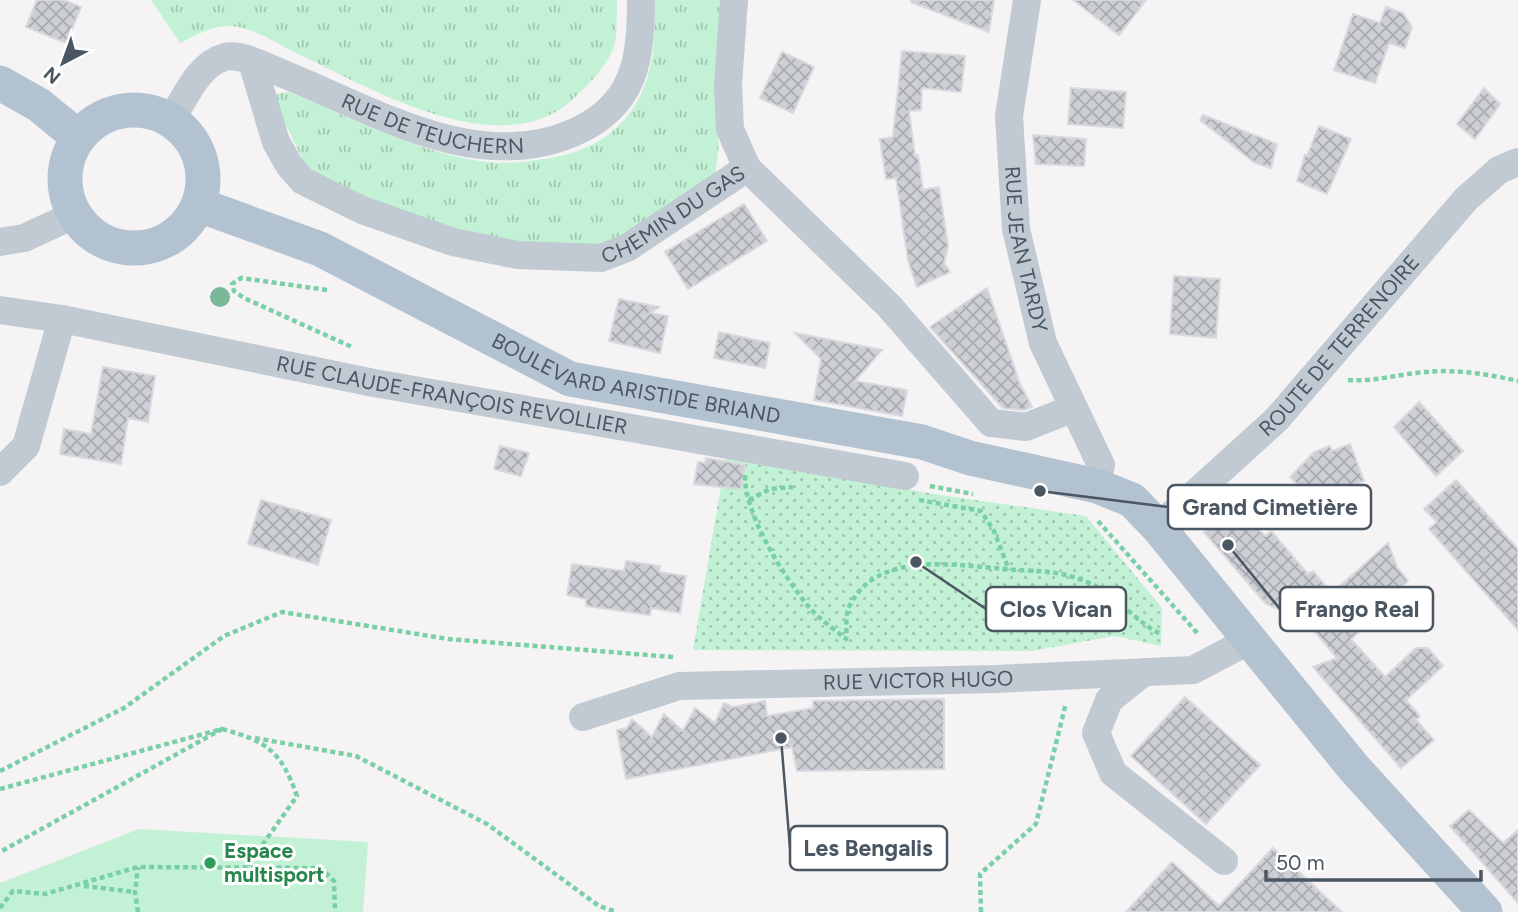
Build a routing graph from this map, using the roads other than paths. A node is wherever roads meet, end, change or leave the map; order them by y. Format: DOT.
graph roads {
  1 [pos="641,0"];
  2 [pos="734,0"];
  3 [pos="1027,0"];
  4 [pos="252,62"];
  5 [pos="0,83"];
  6 [pos="171,120"];
  7 [pos="78,137"];
  8 [pos="1518,156"];
  9 [pos="1518,162"];
  10 [pos="747,168"];
  11 [pos="199,205"];
  12 [pos="74,215"];
  13 [pos="0,242"];
  14 [pos="0,310"];
  15 [pos="62,319"];
  16 [pos="1074,408"];
  17 [pos="0,472"];
  18 [pos="913,480"];
  19 [pos="1097,486"];
  20 [pos="1158,527"];
  21 [pos="1248,641"];
  22 [pos="1144,672"];
  23 [pos="583,717"];
  24 [pos="1224,861"];
  25 [pos="1485,912"];
  1 -- 4 [label="street, RUE DE TEUCHERN"];
  2 -- 10 [label="street"];
  3 -- 16 [label="street, RUE JEAN TARDY"];
  4 -- 6 [label="street, RUE DE TEUCHERN"];
  4 -- 10 [label="street, CHEMIN DU GAS"];
  5 -- 7 [label="main road"];
  6 -- 7 [label="main road"];
  6 -- 11 [label="main road"];
  7 -- 12 [label="main road"];
  8 -- 9 [label="street"];
  9 -- 20 [label="street, ROUTE DE TERRENOIRE"];
  10 -- 16 [label="street, CHEMIN DU GAS"];
  11 -- 12 [label="main road"];
  11 -- 19 [label="main road, BOULEVARD ARISTIDE BRIAND"];
  12 -- 13 [label="street"];
  14 -- 15 [label="street, RUE CLAUDE-FRANÇOIS REVOLLIER"];
  15 -- 17 [label="street"];
  15 -- 18 [label="street, RUE CLAUDE-FRANÇOIS REVOLLIER"];
  16 -- 19 [label="street, RUE JEAN TARDY"];
  19 -- 20 [label="main road"];
  20 -- 21 [label="main road"];
  21 -- 22 [label="street, RUE VICTOR HUGO"];
  21 -- 25 [label="main road"];
  22 -- 23 [label="street, RUE VICTOR HUGO"];
  22 -- 24 [label="street"];
}
